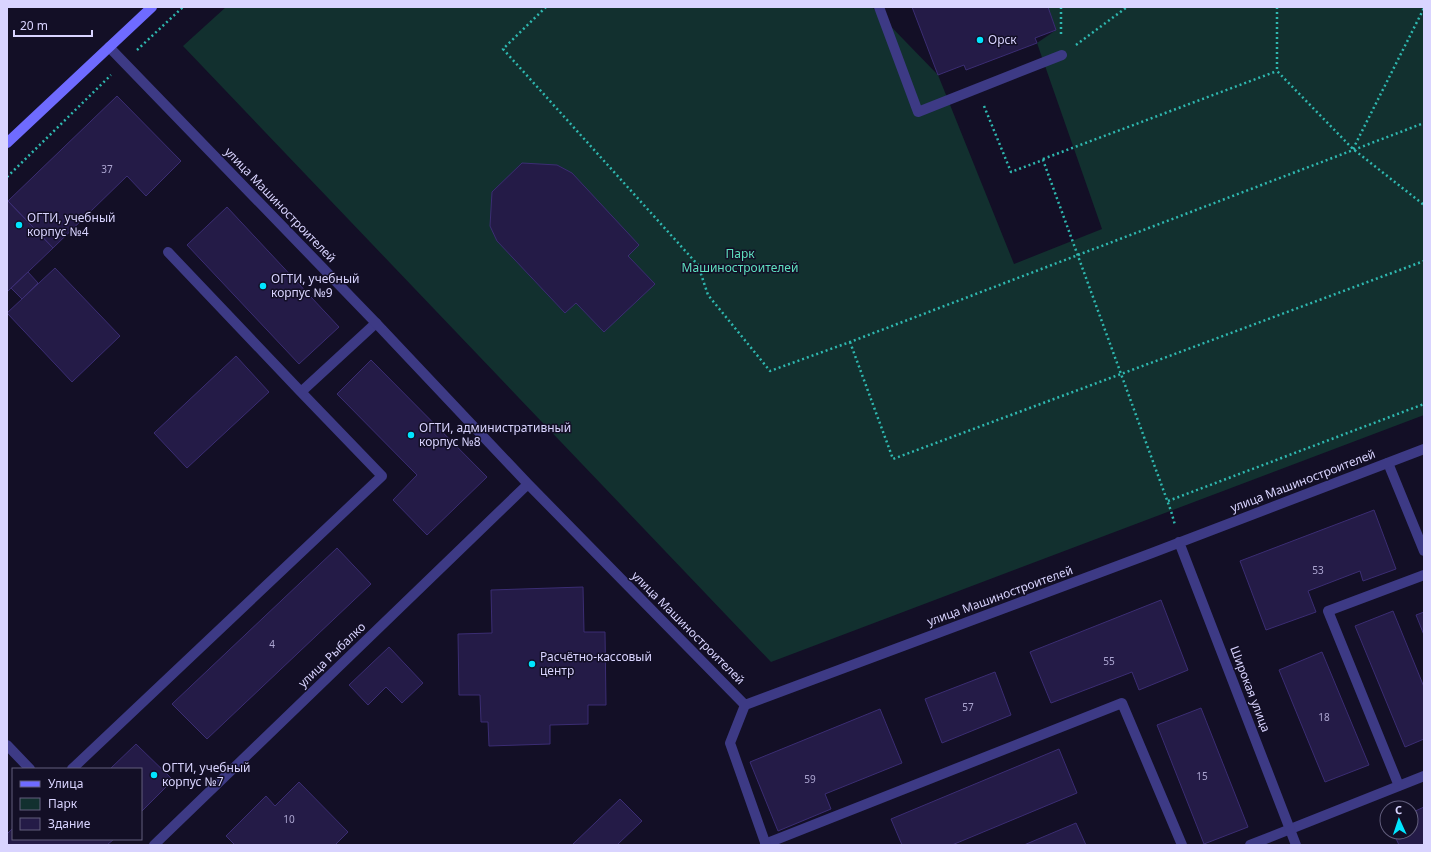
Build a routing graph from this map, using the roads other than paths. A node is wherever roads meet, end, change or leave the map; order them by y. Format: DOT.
graph roads {
  1 [pos="152,7"];
  2 [pos="879,7"];
  3 [pos="109,47"];
  4 [pos="1062,55"];
  5 [pos="7,143"];
  6 [pos="168,252"];
  7 [pos="376,323"];
  8 [pos="301,392"];
  9 [pos="1424,449"];
  10 [pos="1388,463"];
  11 [pos="528,484"];
  12 [pos="1179,542"];
  13 [pos="1424,551"];
  14 [pos="1424,575"];
  15 [pos="745,705"];
  16 [pos="7,745"];
  17 [pos="29,768"];
  18 [pos="73,768"];
  19 [pos="1424,776"];
  20 [pos="1399,786"];
  21 [pos="1290,829"];
  22 [pos="154,845"];
  23 [pos="767,845"];
  24 [pos="1182,845"];
  25 [pos="1250,845"];
  26 [pos="1296,845"];
  1 -- 3 [label="main road"];
  2 -- 4 [label="street"];
  3 -- 5 [label="main road"];
  3 -- 7 [label="street, улица Машиностроителей"];
  6 -- 8 [label="street"];
  7 -- 8 [label="street"];
  7 -- 11 [label="street, улица Машиностроителей"];
  8 -- 18 [label="street"];
  9 -- 10 [label="street, улица Машиностроителей"];
  10 -- 12 [label="street, улица Машиностроителей"];
  10 -- 13 [label="street"];
  11 -- 15 [label="street, улица Машиностроителей"];
  11 -- 22 [label="street, улица Рыбалко"];
  12 -- 15 [label="street, улица Машиностроителей"];
  12 -- 21 [label="street, Широкая улица"];
  14 -- 20 [label="street"];
  15 -- 23 [label="street"];
  16 -- 17 [label="street"];
  19 -- 20 [label="street"];
  20 -- 21 [label="street"];
  21 -- 25 [label="street"];
  21 -- 26 [label="street, Широкая улица"];
  23 -- 24 [label="street"];
}
